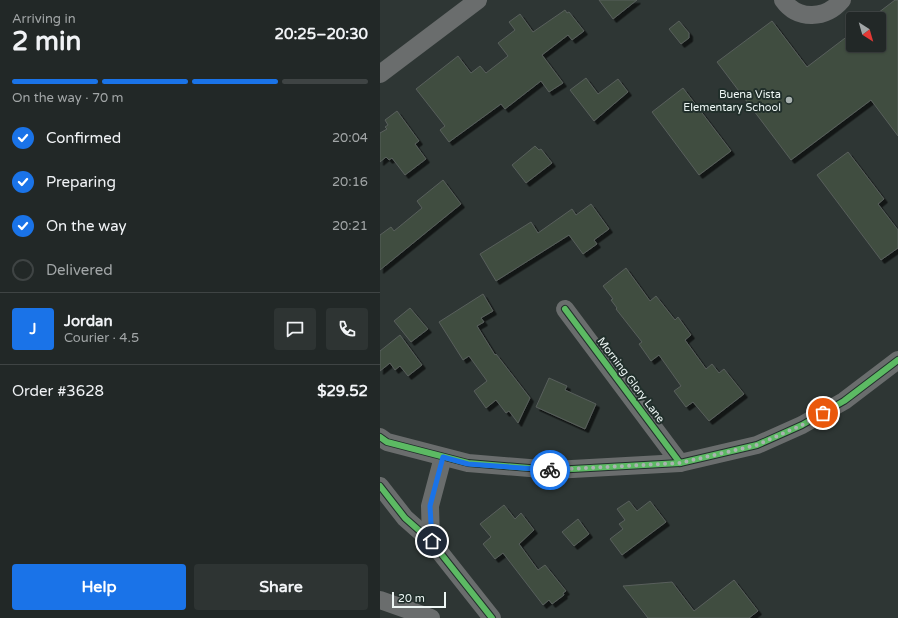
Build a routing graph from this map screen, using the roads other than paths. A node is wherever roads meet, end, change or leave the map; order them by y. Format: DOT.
graph roads {
  1 [pos="478,0"];
  2 [pos="783,0"];
  3 [pos="842,0"];
  4 [pos="380,74"];
  5 [pos="565,309"];
  6 [pos="898,360"];
  7 [pos="380,437"];
  8 [pos="443,457"];
  9 [pos="680,463"];
  10 [pos="380,486"];
  11 [pos="432,541"];
  12 [pos="380,600"];
  13 [pos="431,618"];
  14 [pos="492,618"];
  1 -- 4 [label="street"];
  2 -- 3 [label="street"];
  5 -- 9 [label="street, Morning Glory Lane"];
  6 -- 9 [label="street"];
  7 -- 8 [label="street"];
  8 -- 9 [label="street"];
  8 -- 11 [label="street"];
  10 -- 11 [label="street"];
  11 -- 14 [label="street"];
  12 -- 13 [label="street"];
}
